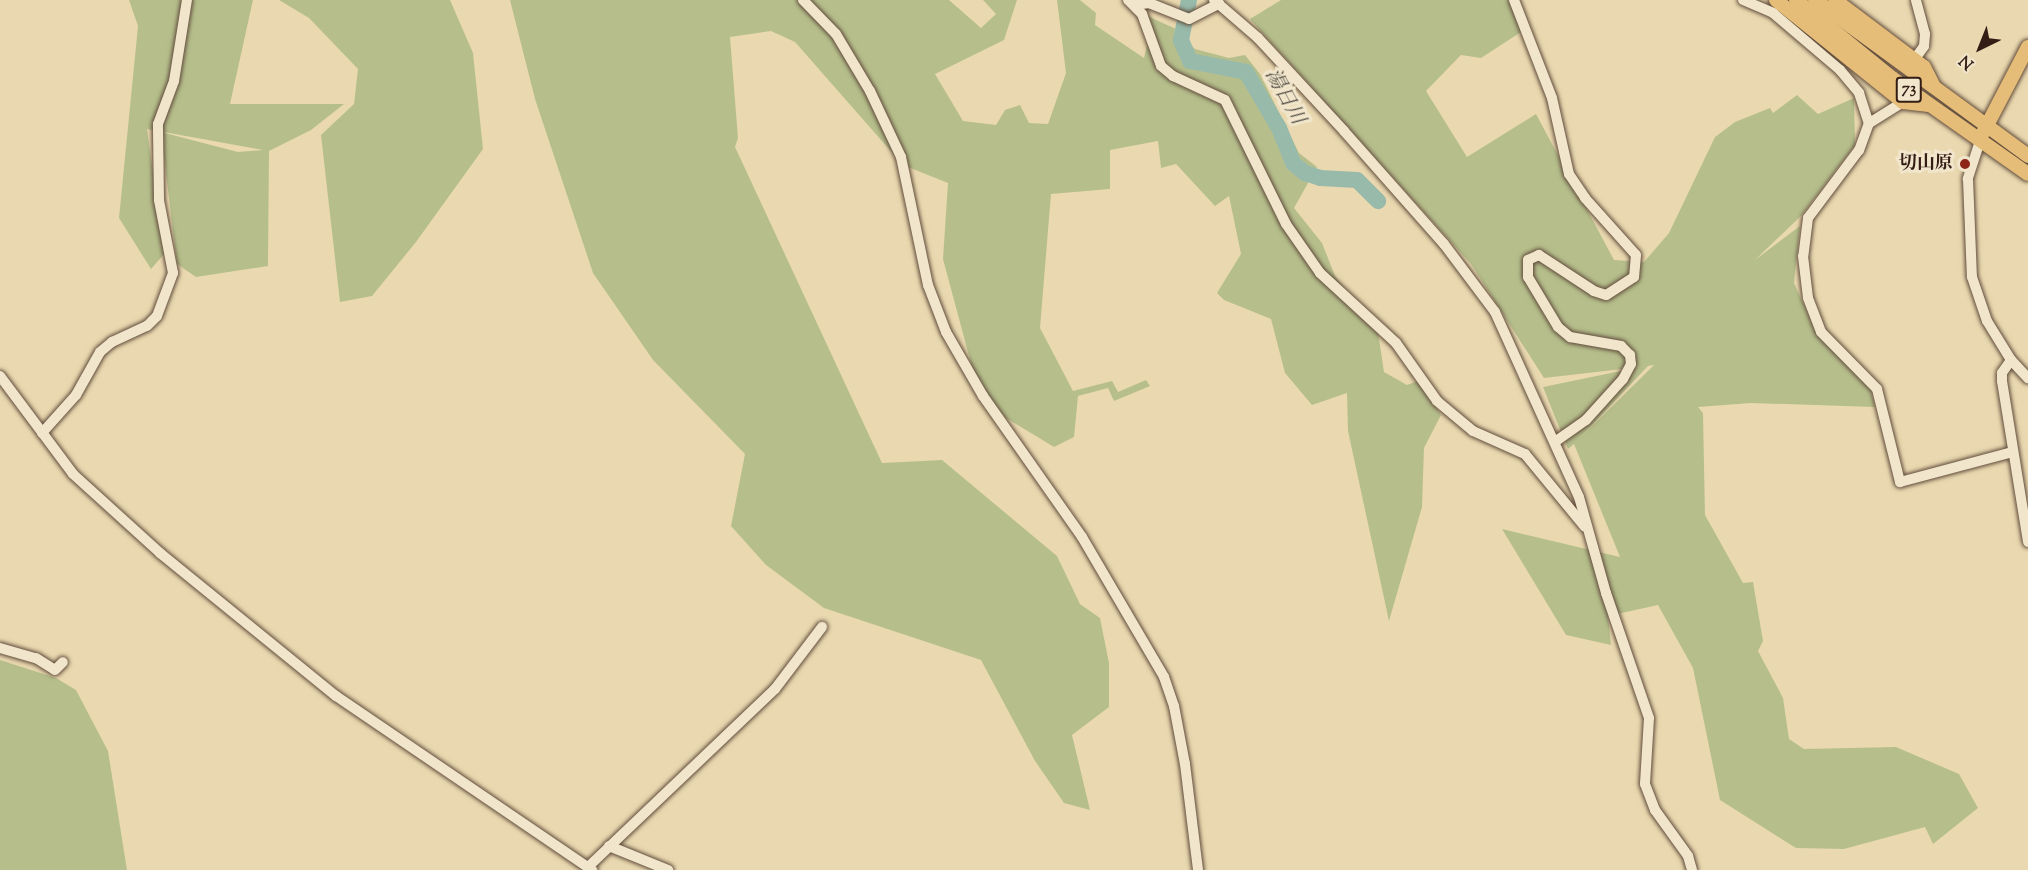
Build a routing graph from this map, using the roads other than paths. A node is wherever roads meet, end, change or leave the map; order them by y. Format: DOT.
graph roads {
  1 [pos="188,0"];
  2 [pos="803,0"];
  3 [pos="1514,0"];
  4 [pos="1743,0"];
  5 [pos="1776,0"];
  6 [pos="1796,0"];
  7 [pos="1815,0"];
  8 [pos="1835,0"];
  9 [pos="1916,0"];
  10 [pos="1217,2"];
  11 [pos="1131,3"];
  12 [pos="2028,47"];
  13 [pos="1914,60"];
  14 [pos="1936,91"];
  15 [pos="1903,102"];
  16 [pos="1929,105"];
  17 [pos="1869,123"];
  18 [pos="1985,127"];
  19 [pos="1980,141"];
  20 [pos="2028,156"];
  21 [pos="2028,174"];
  22 [pos="2011,360"];
  23 [pos="0,376"];
  24 [pos="2028,378"];
  25 [pos="42,433"];
  26 [pos="1556,442"];
  27 [pos="2013,452"];
  28 [pos="1587,529"];
  29 [pos="2028,542"];
  30 [pos="822,627"];
  31 [pos="0,648"];
  32 [pos="63,662"];
  33 [pos="609,846"];
  34 [pos="590,869"];
  35 [pos="668,870"];
  36 [pos="1198,870"];
  37 [pos="1692,870"];
  1 -- 25 [label="street"];
  2 -- 36 [label="street"];
  3 -- 26 [label="street"];
  4 -- 17 [label="street"];
  5 -- 15 [label="main road"];
  6 -- 16 [label="main road, 73"];
  7 -- 14 [label="main road, 73"];
  8 -- 13 [label="main road, 73"];
  9 -- 13 [label="street"];
  10 -- 11 [label="street"];
  10 -- 26 [label="street"];
  11 -- 28 [label="street"];
  12 -- 18 [label="main road"];
  13 -- 14 [label="main road, 73"];
  14 -- 18 [label="main road, 73"];
  15 -- 16 [label="main road"];
  15 -- 17 [label="street"];
  16 -- 19 [label="main road, 73"];
  17 -- 27 [label="street"];
  18 -- 19 [label="main road"];
  18 -- 20 [label="main road, 73"];
  19 -- 21 [label="main road, 73"];
  19 -- 22 [label="street"];
  22 -- 24 [label="street"];
  22 -- 27 [label="street"];
  23 -- 25 [label="street"];
  25 -- 34 [label="street"];
  26 -- 28 [label="street"];
  27 -- 29 [label="street"];
  28 -- 37 [label="street"];
  30 -- 33 [label="street"];
  31 -- 32 [label="street"];
  33 -- 34 [label="street"];
  33 -- 35 [label="street"];
}
